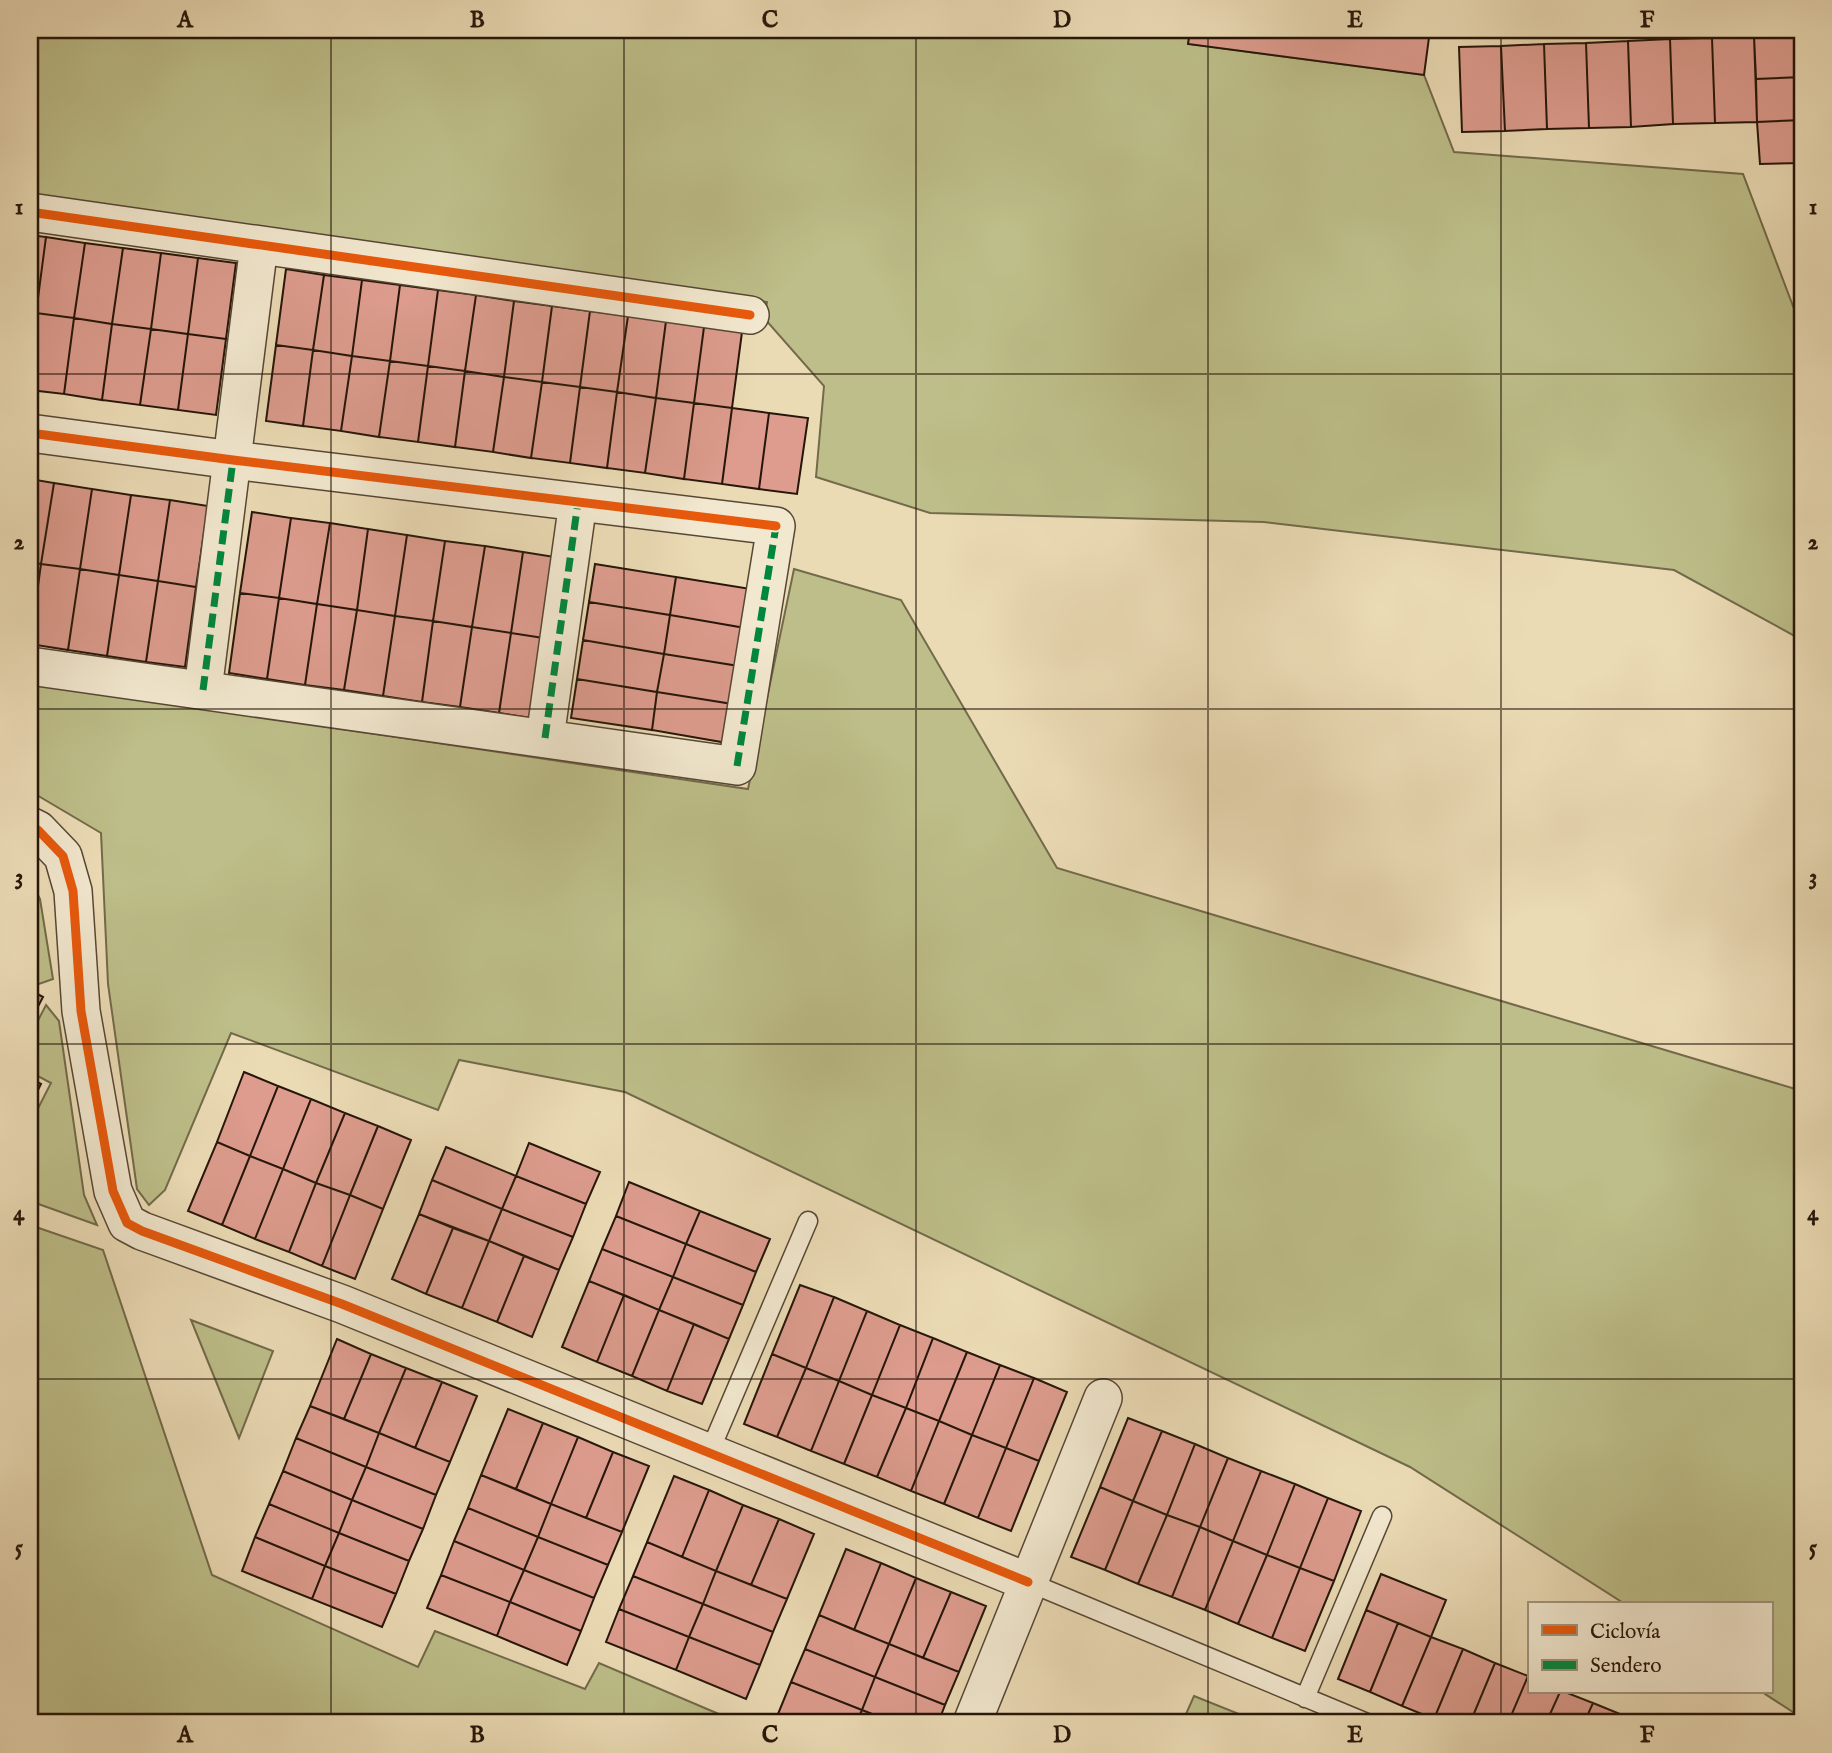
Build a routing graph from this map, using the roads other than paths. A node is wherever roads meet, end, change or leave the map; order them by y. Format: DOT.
graph roads {
  1 [pos="30,212"];
  2 [pos="260,245"];
  3 [pos="750,315"];
  4 [pos="30,433"];
  5 [pos="233,460"];
  6 [pos="578,502"];
  7 [pos="30,666"];
  8 [pos="203,690"];
  9 [pos="545,738"];
  10 [pos="30,826"];
  11 [pos="808,1221"];
  12 [pos="1103,1398"];
  13 [pos="709,1453"];
  14 [pos="1382,1516"];
  15 [pos="1028,1582"];
  16 [pos="1305,1698"];
  17 [pos="972,1723"];
  18 [pos="1367,1723"];
  1 -- 2 [label="street"];
  2 -- 3 [label="street"];
  2 -- 5 [label="street"];
  4 -- 5 [label="street"];
  5 -- 6 [label="street"];
  5 -- 8 [label="street"];
  6 -- 9 [label="street"];
  6 -- 9 [label="street"];
  7 -- 8 [label="street"];
  8 -- 9 [label="street"];
  10 -- 13 [label="street"];
  11 -- 13 [label="lane"];
  12 -- 15 [label="street"];
  13 -- 15 [label="street"];
  14 -- 16 [label="lane"];
  15 -- 16 [label="lane"];
  15 -- 17 [label="street"];
  16 -- 18 [label="lane"];
}
